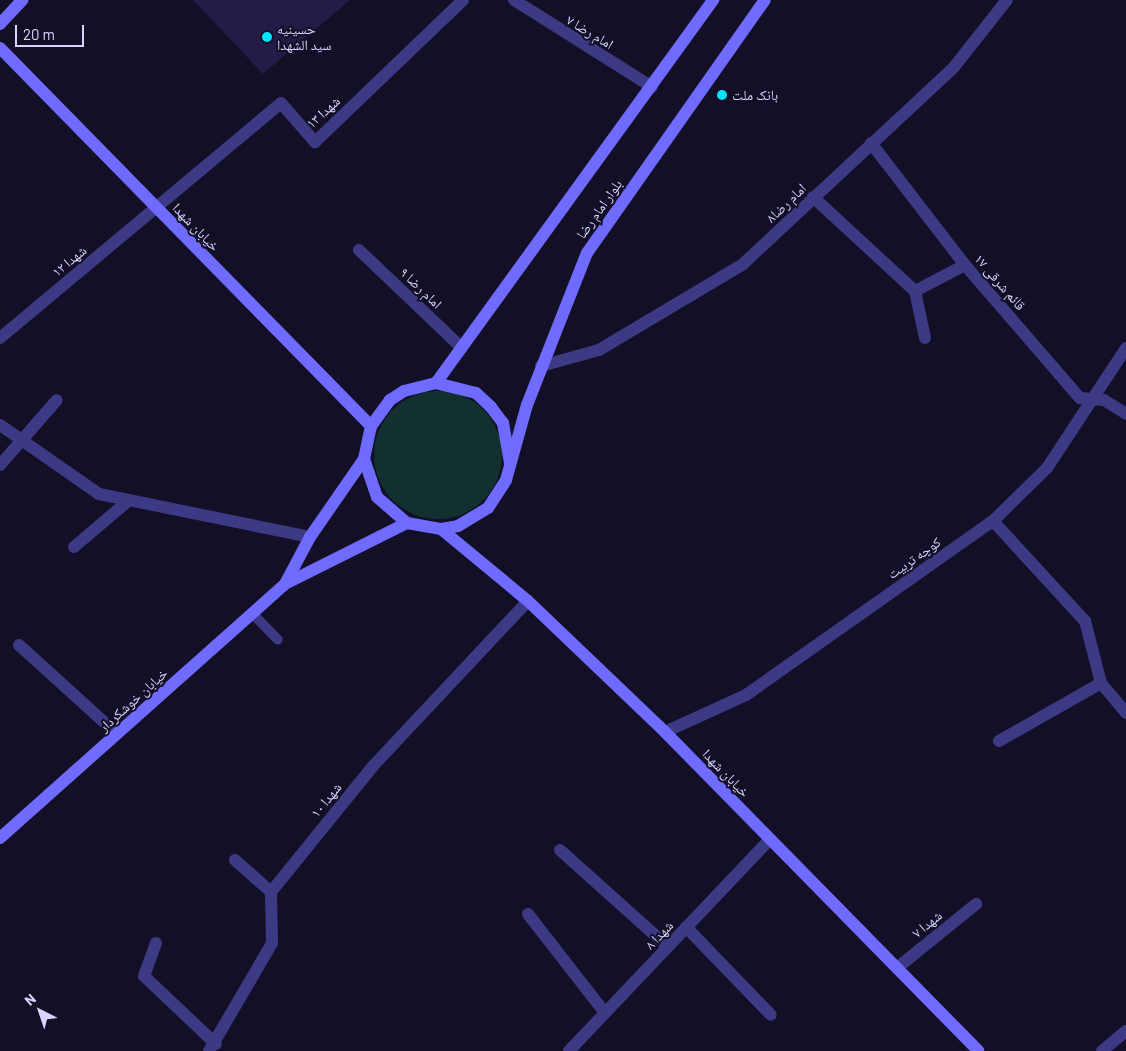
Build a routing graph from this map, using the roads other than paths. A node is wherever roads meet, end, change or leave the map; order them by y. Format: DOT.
graph roads {
  1 [pos="22,0"];
  2 [pos="463,0"];
  3 [pos="514,0"];
  4 [pos="712,0"];
  5 [pos="765,0"];
  6 [pos="1007,0"];
  7 [pos="0,24"];
  8 [pos="0,48"];
  9 [pos="652,87"];
  10 [pos="871,143"];
  11 [pos="813,197"];
  12 [pos="157,208"];
  13 [pos="359,250"];
  14 [pos="965,265"];
  15 [pos="915,291"];
  16 [pos="0,338"];
  17 [pos="925,338"];
  18 [pos="462,348"];
  19 [pos="1126,348"];
  20 [pos="541,366"];
  21 [pos="436,383"];
  22 [pos="1091,398"];
  23 [pos="57,400"];
  24 [pos="1126,414"];
  25 [pos="0,425"];
  26 [pos="371,426"];
  27 [pos="24,442"];
  28 [pos="364,459"];
  29 [pos="510,463"];
  30 [pos="0,465"];
  31 [pos="128,501"];
  32 [pos="993,521"];
  33 [pos="407,523"];
  34 [pos="441,529"];
  35 [pos="310,537"];
  36 [pos="74,548"];
  37 [pos="285,584"];
  38 [pos="528,600"];
  39 [pos="252,613"];
  40 [pos="278,640"];
  41 [pos="20,645"];
  42 [pos="1101,683"];
  43 [pos="1126,713"];
  44 [pos="665,732"];
  45 [pos="117,734"];
  46 [pos="998,741"];
  47 [pos="0,838"];
  48 [pos="770,839"];
  49 [pos="560,850"];
  50 [pos="235,860"];
  51 [pos="271,892"];
  52 [pos="976,904"];
  53 [pos="528,914"];
  54 [pos="686,928"];
  55 [pos="156,943"];
  56 [pos="668,947"];
  57 [pos="897,968"];
  58 [pos="605,1013"];
  59 [pos="771,1015"];
  60 [pos="1126,1031"];
  61 [pos="213,1048"];
  62 [pos="576,1049"];
  63 [pos="978,1051"];
  64 [pos="1102,1051"];
  1 -- 7 [label="main road"];
  2 -- 12 [label="street, شهدا ۱۳"];
  3 -- 9 [label="street, امام رضا ۷"];
  4 -- 9 [label="main road, بلوار امام رضا"];
  5 -- 20 [label="main road, بلوار امام رضا"];
  6 -- 10 [label="street, ۸امام رضا"];
  8 -- 12 [label="main road, خیابان شهدا"];
  9 -- 18 [label="main road, بلوار امام رضا"];
  10 -- 11 [label="street, ۸امام رضا"];
  10 -- 14 [label="street, قائم شرقی ۱۷"];
  11 -- 15 [label="street"];
  11 -- 20 [label="street, ۸امام رضا"];
  12 -- 16 [label="street, شهدا ۱۲"];
  12 -- 26 [label="main road, خیابان شهدا"];
  13 -- 18 [label="street, امام رضا ۹"];
  14 -- 15 [label="street"];
  14 -- 22 [label="street, قائم شرقی ۱۷"];
  15 -- 17 [label="street"];
  18 -- 21 [label="main road, بلوار امام رضا"];
  19 -- 22 [label="street, کوچه تربیت"];
  20 -- 29 [label="main road, بلوار امام رضا"];
  21 -- 26 [label="main road"];
  21 -- 29 [label="main road"];
  22 -- 24 [label="street, قائم شرقی ۱۷"];
  22 -- 32 [label="street, کوچه تربیت"];
  23 -- 27 [label="street"];
  25 -- 27 [label="street"];
  26 -- 28 [label="main road"];
  27 -- 30 [label="street"];
  27 -- 31 [label="street"];
  28 -- 33 [label="main road"];
  28 -- 35 [label="main road"];
  29 -- 34 [label="main road"];
  31 -- 35 [label="street"];
  31 -- 36 [label="street"];
  32 -- 42 [label="street"];
  32 -- 44 [label="street, کوچه تربیت"];
  33 -- 34 [label="main road"];
  33 -- 37 [label="main road"];
  34 -- 38 [label="main road, خیابان شهدا"];
  35 -- 37 [label="main road"];
  37 -- 39 [label="main road, خیابان خوشکردار"];
  38 -- 44 [label="main road, خیابان شهدا"];
  38 -- 51 [label="street, شهدا ۱۰"];
  39 -- 40 [label="lane"];
  39 -- 45 [label="main road, خیابان خوشکردار"];
  41 -- 45 [label="street"];
  42 -- 43 [label="street"];
  42 -- 46 [label="street"];
  44 -- 48 [label="main road, خیابان شهدا"];
  45 -- 47 [label="main road, خیابان خوشکردار"];
  48 -- 54 [label="street, شهدا ۸"];
  48 -- 57 [label="main road, خیابان شهدا"];
  49 -- 56 [label="street"];
  50 -- 51 [label="street"];
  51 -- 61 [label="street"];
  52 -- 57 [label="street, شهدا ۷"];
  53 -- 58 [label="street"];
  54 -- 56 [label="street, شهدا ۸"];
  54 -- 59 [label="street"];
  55 -- 61 [label="street"];
  56 -- 58 [label="street, شهدا ۸"];
  57 -- 63 [label="main road, خیابان شهدا"];
  58 -- 62 [label="street, شهدا ۸"];
  60 -- 64 [label="street"];
}
